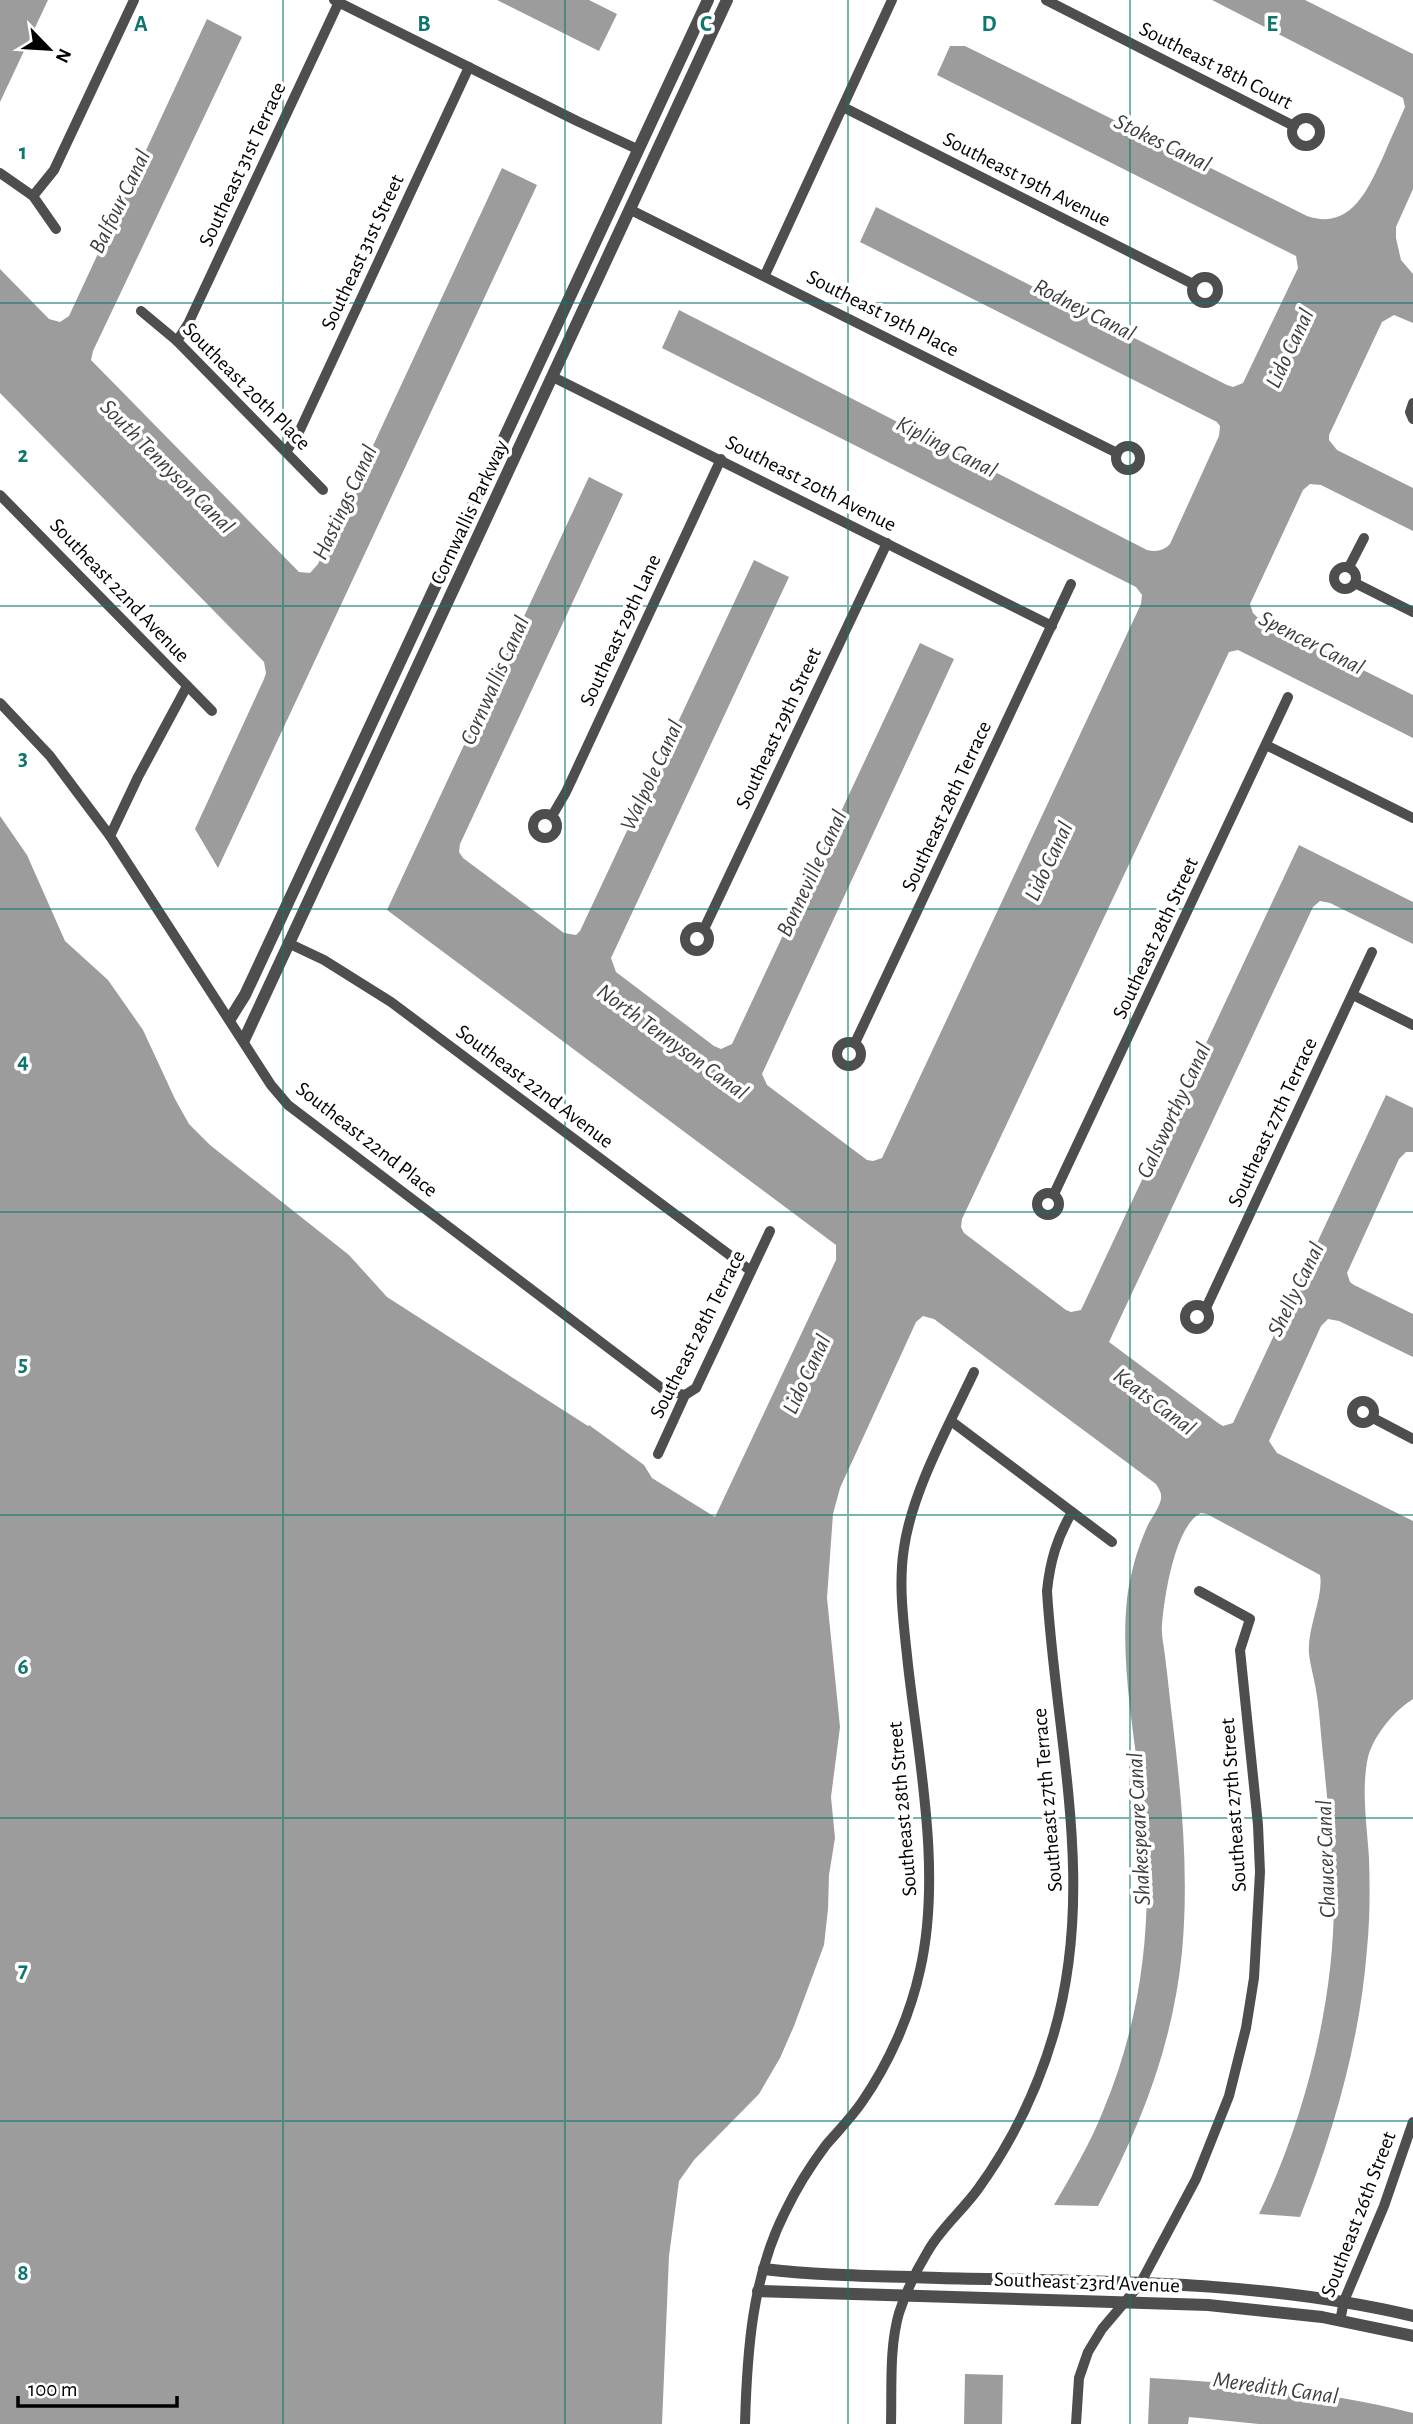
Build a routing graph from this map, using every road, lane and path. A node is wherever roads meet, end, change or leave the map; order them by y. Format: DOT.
graph roads {
  1 [pos="134,0"];
  2 [pos="708,0"];
  3 [pos="727,0"];
  4 [pos="892,0"];
  5 [pos="1046,0"];
  6 [pos="337,1"];
  7 [pos="469,67"];
  8 [pos="843,107"];
  9 [pos="1294,125"];
  10 [pos="637,149"];
  11 [pos="655,157"];
  12 [pos="0,173"];
  13 [pos="33,196"];
  14 [pos="613,202"];
  15 [pos="631,210"];
  16 [pos="57,229"];
  17 [pos="765,275"];
  18 [pos="1194,284"];
  19 [pos="141,312"];
  20 [pos="177,341"];
  21 [pos="536,369"];
  22 [pos="553,377"];
  23 [pos="1413,404"];
  24 [pos="1413,419"];
  25 [pos="286,452"];
  26 [pos="1117,453"];
  27 [pos="721,459"];
  28 [pos="323,489"];
  29 [pos="0,495"];
  30 [pos="1364,538"];
  31 [pos="887,543"];
  32 [pos="1349,567"];
  33 [pos="1355,583"];
  34 [pos="1071,584"];
  35 [pos="1413,612"];
  36 [pos="1052,626"];
  37 [pos="414,630"];
  38 [pos="431,638"];
  39 [pos="187,686"];
  40 [pos="1288,697"];
  41 [pos="0,703"];
  42 [pos="212,710"];
  43 [pos="1266,745"];
  44 [pos="552,816"];
  45 [pos="1413,818"];
  46 [pos="110,836"];
  47 [pos="704,929"];
  48 [pos="288,943"];
  49 [pos="1373,952"];
  50 [pos="1353,995"];
  51 [pos="230,1019"];
  52 [pos="1413,1025"];
  53 [pos="244,1040"];
  54 [pos="855,1043"];
  55 [pos="1054,1194"];
  56 [pos="770,1231"];
  57 [pos="751,1271"];
  58 [pos="1206,1308"];
  59 [pos="974,1372"];
  60 [pos="685,1395"];
  61 [pos="1373,1418"];
  62 [pos="951,1421"];
  63 [pos="1413,1438"];
  64 [pos="658,1454"];
  65 [pos="1072,1512"];
  66 [pos="1112,1542"];
  67 [pos="1199,1591"];
  68 [pos="1413,2122"];
  69 [pos="764,2269"];
  70 [pos="915,2277"];
  71 [pos="1140,2284"];
  72 [pos="758,2291"];
  73 [pos="906,2296"];
  74 [pos="1344,2301"];
  75 [pos="1126,2302"];
  76 [pos="1413,2316"];
  77 [pos="1340,2321"];
  78 [pos="1413,2336"];
  79 [pos="745,2424"];
  80 [pos="891,2424"];
  81 [pos="1076,2424"];
  1 -- 13 [label="street"];
  2 -- 10 [label="street, Cornwallis Parkway"];
  3 -- 11 [label="street, Cornwallis Parkway"];
  4 -- 8 [label="street"];
  5 -- 9 [label="street, Southeast 18th Court"];
  6 -- 7 [label="street"];
  6 -- 20 [label="street, Southeast 31st Terrace"];
  7 -- 10 [label="street"];
  7 -- 25 [label="street, Southeast 31st Street"];
  8 -- 17 [label="street"];
  8 -- 18 [label="street, Southeast 19th Avenue"];
  10 -- 11 [label="street"];
  10 -- 14 [label="street, Cornwallis Parkway"];
  11 -- 15 [label="street, Cornwallis Parkway"];
  12 -- 13 [label="street"];
  13 -- 16 [label="street"];
  14 -- 15 [label="street"];
  14 -- 21 [label="street, Cornwallis Parkway"];
  15 -- 17 [label="street, Southeast 19th Place"];
  15 -- 22 [label="street, Cornwallis Parkway"];
  17 -- 26 [label="street, Southeast 19th Place"];
  19 -- 20 [label="street, Southeast 20th Place"];
  20 -- 25 [label="street, Southeast 20th Place"];
  21 -- 22 [label="street"];
  21 -- 37 [label="street, Cornwallis Parkway"];
  22 -- 27 [label="street, Southeast 20th Avenue"];
  22 -- 38 [label="street, Cornwallis Parkway"];
  23 -- 24 [label="street"];
  25 -- 28 [label="street, Southeast 20th Place"];
  27 -- 31 [label="street, Southeast 20th Avenue"];
  27 -- 44 [label="street, Southeast 29th Lane"];
  29 -- 39 [label="street, Southeast 22nd Avenue"];
  30 -- 32 [label="street"];
  31 -- 36 [label="street, Southeast 20th Avenue"];
  31 -- 47 [label="street, Southeast 29th Street"];
  32 -- 33 [label="street"];
  32 -- 33 [label="street"];
  33 -- 35 [label="street"];
  34 -- 36 [label="street, Southeast 28th Terrace"];
  36 -- 54 [label="street, Southeast 28th Terrace"];
  37 -- 38 [label="street"];
  37 -- 51 [label="street, Cornwallis Parkway"];
  38 -- 48 [label="street, Cornwallis Parkway"];
  39 -- 42 [label="street, Southeast 22nd Avenue"];
  39 -- 46 [label="street"];
  40 -- 43 [label="street, Southeast 28th Street"];
  41 -- 46 [label="street, Southeast 22nd Place"];
  43 -- 45 [label="street"];
  43 -- 55 [label="street, Southeast 28th Street"];
  46 -- 51 [label="street, Southeast 22nd Place"];
  48 -- 53 [label="street, Cornwallis Parkway"];
  48 -- 57 [label="street, Southeast 22nd Avenue"];
  49 -- 50 [label="street, Southeast 27th Terrace"];
  50 -- 52 [label="street"];
  50 -- 58 [label="street, Southeast 27th Terrace"];
  51 -- 53 [label="street, Southeast 22nd Place"];
  53 -- 60 [label="street, Southeast 22nd Place"];
  56 -- 57 [label="street, Southeast 28th Terrace"];
  57 -- 60 [label="street, Southeast 28th Terrace"];
  59 -- 62 [label="street, Southeast 28th Street"];
  60 -- 64 [label="street, Southeast 28th Terrace"];
  61 -- 63 [label="street"];
  62 -- 65 [label="street"];
  62 -- 69 [label="street, Southeast 28th Street"];
  65 -- 66 [label="street"];
  65 -- 70 [label="street, Southeast 27th Terrace"];
  67 -- 71 [label="street, Southeast 27th Street"];
  68 -- 74 [label="street, Southeast 26th Street"];
  69 -- 70 [label="street, Southeast 23rd Avenue"];
  69 -- 72 [label="street, Southeast 28th Street"];
  70 -- 71 [label="street, Southeast 23rd Avenue"];
  70 -- 73 [label="street, Southeast 27th Terrace"];
  71 -- 74 [label="street, Southeast 23rd Avenue"];
  71 -- 75 [label="street, Southeast 27th Street"];
  72 -- 73 [label="street, Southeast 23rd Avenue"];
  72 -- 79 [label="street, Southeast 28th Street"];
  73 -- 75 [label="street, Southeast 23rd Avenue"];
  73 -- 80 [label="street, Southeast 27th Terrace"];
  74 -- 76 [label="street, Southeast 23rd Avenue"];
  74 -- 77 [label="street, Southeast 26th Street"];
  75 -- 77 [label="street, Southeast 23rd Avenue"];
  75 -- 81 [label="street, Southeast 27th Street"];
  77 -- 78 [label="street, Southeast 23rd Avenue"];
}
